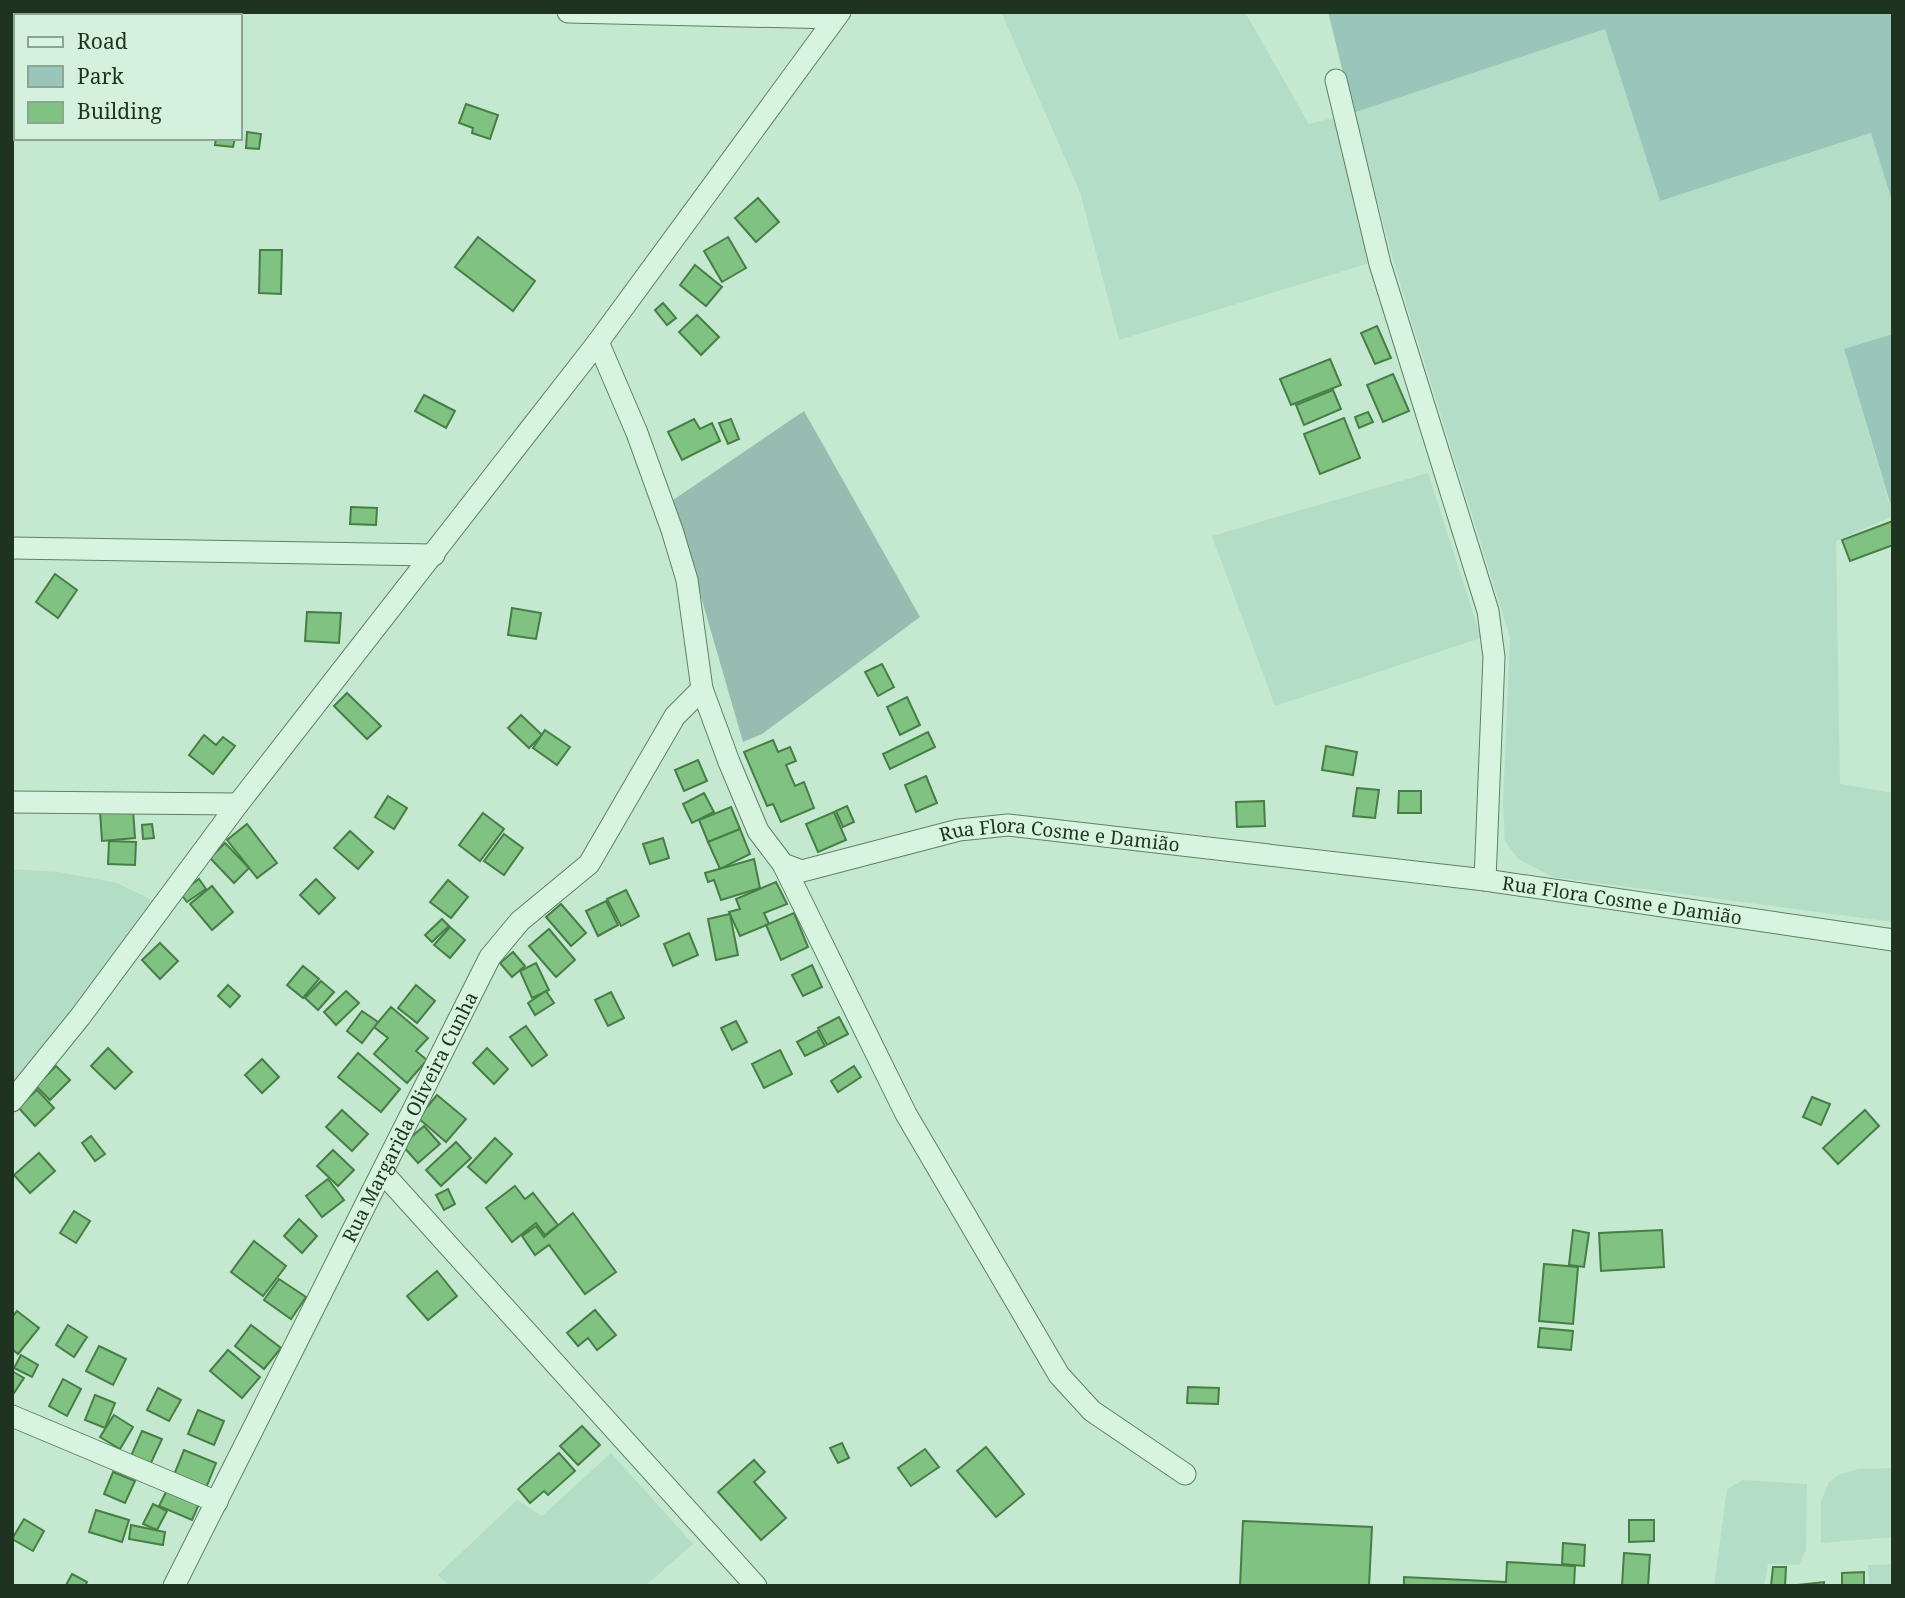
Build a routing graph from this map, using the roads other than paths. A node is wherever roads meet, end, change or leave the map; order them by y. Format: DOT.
graph roads {
  1 [pos="568,12"];
  2 [pos="837,15"];
  3 [pos="1336,80"];
  4 [pos="598,342"];
  5 [pos="12,548"];
  6 [pos="434,555"];
  7 [pos="702,689"];
  8 [pos="12,802"];
  9 [pos="237,804"];
  10 [pos="783,864"];
  11 [pos="1485,880"];
  12 [pos="1893,940"];
  13 [pos="12,1101"];
  14 [pos="383,1173"];
  15 [pos="12,1416"];
  16 [pos="1185,1474"];
  17 [pos="217,1502"];
  18 [pos="174,1586"];
  19 [pos="756,1586"];
  1 -- 2 [label="street"];
  2 -- 4 [label="street"];
  3 -- 11 [label="street"];
  4 -- 6 [label="street"];
  4 -- 7 [label="street"];
  5 -- 6 [label="street"];
  6 -- 9 [label="street"];
  7 -- 10 [label="street"];
  7 -- 14 [label="street, Rua Margarida Oliveira Cunha"];
  8 -- 9 [label="street"];
  9 -- 13 [label="street"];
  10 -- 11 [label="street, Rua Flora Cosme e Damião"];
  10 -- 16 [label="street"];
  11 -- 12 [label="street, Rua Flora Cosme e Damião"];
  14 -- 17 [label="street, Rua Margarida Oliveira Cunha"];
  14 -- 19 [label="street"];
  15 -- 17 [label="street"];
  17 -- 18 [label="street, Rua Margarida Oliveira Cunha"];
}
